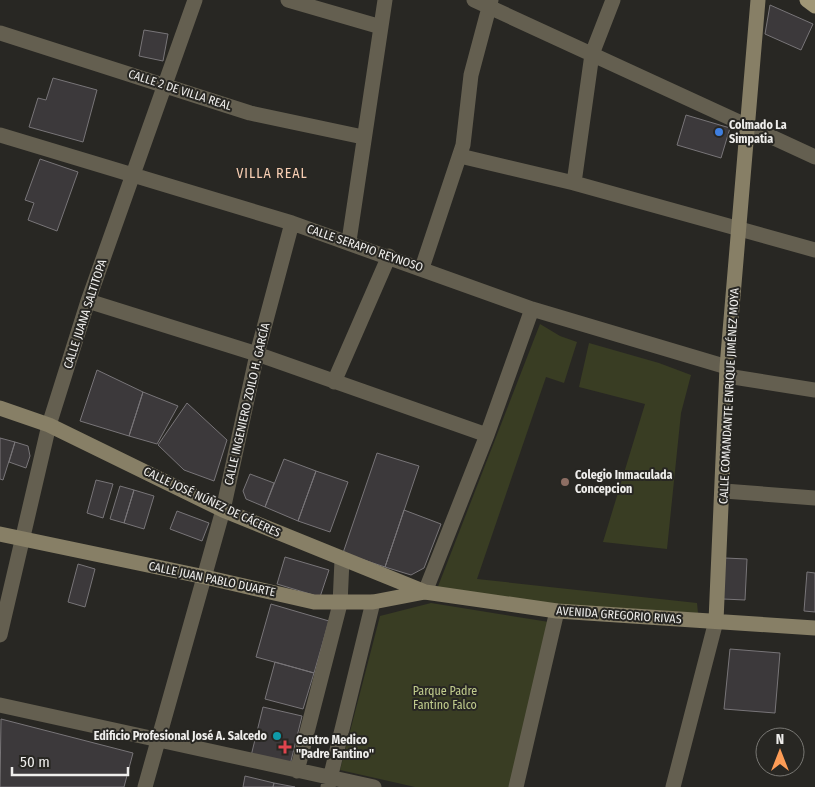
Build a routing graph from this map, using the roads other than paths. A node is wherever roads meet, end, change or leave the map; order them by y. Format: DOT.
graph roads {
  1 [pos="195,0"];
  2 [pos="288,0"];
  3 [pos="385,0"];
  4 [pos="474,0"];
  5 [pos="613,0"];
  6 [pos="758,0"];
  7 [pos="807,0"];
  8 [pos="490,3"];
  9 [pos="815,6"];
  10 [pos="380,27"];
  11 [pos="0,33"];
  12 [pos="592,54"];
  13 [pos="164,85"];
  14 [pos="746,127"];
  15 [pos="0,135"];
  16 [pos="363,137"];
  17 [pos="460,156"];
  18 [pos="815,157"];
  19 [pos="132,175"];
  20 [pos="574,183"];
  21 [pos="292,223"];
  22 [pos="739,231"];
  23 [pos="349,241"];
  24 [pos="815,250"];
  25 [pos="389,256"];
  26 [pos="422,268"];
  27 [pos="88,301"];
  28 [pos="532,309"];
  29 [pos="257,354"];
  30 [pos="727,372"];
  31 [pos="334,382"];
  32 [pos="815,390"];
  33 [pos="0,408"];
  34 [pos="49,425"];
  35 [pos="487,435"];
  36 [pos="724,491"];
  37 [pos="815,498"];
  38 [pos="223,510"];
  39 [pos="0,534"];
  40 [pos="22,540"];
  41 [pos="342,560"];
  42 [pos="205,577"];
  43 [pos="425,592"];
  44 [pos="373,602"];
  45 [pos="340,604"];
  46 [pos="557,612"];
  47 [pos="716,621"];
  48 [pos="815,628"];
  49 [pos="0,635"];
  50 [pos="0,705"];
  51 [pos="157,741"];
  52 [pos="297,771"];
  53 [pos="329,783"];
  54 [pos="145,787"];
  55 [pos="374,787"];
  56 [pos="516,787"];
  57 [pos="674,787"];
  1 -- 13 [label="street, CALLE JUANA SALTITOPA"];
  2 -- 10 [label="street"];
  3 -- 10 [label="street"];
  4 -- 8 [label="street"];
  5 -- 12 [label="street"];
  6 -- 14 [label="main road, CALLE COMANDANTE ENRIQUE JIMÉNEZ MOYA"];
  7 -- 9 [label="main road"];
  8 -- 12 [label="street"];
  8 -- 17 [label="street"];
  10 -- 16 [label="street"];
  11 -- 13 [label="street, CALLE 2 DE VILLA REAL"];
  12 -- 14 [label="street"];
  12 -- 20 [label="street"];
  13 -- 16 [label="street, CALLE 2 DE VILLA REAL"];
  13 -- 19 [label="street, CALLE JUANA SALTITOPA"];
  14 -- 18 [label="street"];
  14 -- 22 [label="main road, CALLE COMANDANTE ENRIQUE JIMÉNEZ MOYA"];
  15 -- 19 [label="street, CALLE SERAPIO REYNOSO"];
  16 -- 23 [label="street"];
  17 -- 20 [label="street"];
  17 -- 26 [label="street"];
  19 -- 21 [label="street, CALLE SERAPIO REYNOSO"];
  19 -- 27 [label="street, CALLE JUANA SALTITOPA"];
  20 -- 22 [label="street"];
  21 -- 23 [label="street, CALLE SERAPIO REYNOSO"];
  21 -- 29 [label="street, CALLE INGENIERO ZOILO H. GARCÍA"];
  22 -- 24 [label="street"];
  22 -- 30 [label="main road, CALLE COMANDANTE ENRIQUE JIMÉNEZ MOYA"];
  23 -- 25 [label="street, CALLE SERAPIO REYNOSO"];
  25 -- 26 [label="street, CALLE SERAPIO REYNOSO"];
  25 -- 31 [label="street"];
  26 -- 28 [label="street, CALLE SERAPIO REYNOSO"];
  27 -- 29 [label="street"];
  27 -- 34 [label="street, CALLE JUANA SALTITOPA"];
  28 -- 30 [label="street, CALLE SERAPIO REYNOSO"];
  28 -- 35 [label="street"];
  29 -- 31 [label="street"];
  29 -- 38 [label="street, CALLE INGENIERO ZOILO H. GARCÍA"];
  30 -- 32 [label="street, CALLE SERAPIO REYNOSO"];
  30 -- 36 [label="main road, CALLE COMANDANTE ENRIQUE JIMÉNEZ MOYA"];
  31 -- 35 [label="street"];
  33 -- 34 [label="main road, CALLE JOSÉ NÚÑEZ DE CÁCERES"];
  34 -- 38 [label="main road, CALLE JOSÉ NÚÑEZ DE CÁCERES"];
  34 -- 40 [label="street, CALLE JUANA SALTITOPA"];
  35 -- 43 [label="street"];
  36 -- 37 [label="street"];
  36 -- 47 [label="main road, CALLE COMANDANTE ENRIQUE JIMÉNEZ MOYA"];
  38 -- 41 [label="main road, CALLE JOSÉ NÚÑEZ DE CÁCERES"];
  38 -- 42 [label="street, CALLE INGENIERO ZOILO H. GARCÍA"];
  39 -- 40 [label="main road, CALLE JUAN PABLO DUARTE"];
  40 -- 42 [label="main road, CALLE JUAN PABLO DUARTE"];
  40 -- 49 [label="street, CALLE JUANA SALTITOPA"];
  41 -- 43 [label="main road, CALLE JOSÉ NÚÑEZ DE CÁCERES"];
  41 -- 45 [label="street"];
  42 -- 45 [label="main road, CALLE JUAN PABLO DUARTE"];
  42 -- 51 [label="street, CALLE INGENIERO ZOILO H. GARCÍA"];
  43 -- 44 [label="main road, CALLE JUAN PABLO DUARTE"];
  43 -- 46 [label="main road, AVENIDA GREGORIO RIVAS"];
  44 -- 45 [label="main road, CALLE JUAN PABLO DUARTE"];
  44 -- 53 [label="street"];
  45 -- 52 [label="street"];
  46 -- 47 [label="main road, AVENIDA GREGORIO RIVAS"];
  46 -- 56 [label="street"];
  47 -- 48 [label="main road, AVENIDA GREGORIO RIVAS"];
  47 -- 57 [label="street, CALLE COMANDANTE ENRIQUE JIMÉNEZ MOYA"];
  50 -- 51 [label="street"];
  51 -- 52 [label="street"];
  51 -- 54 [label="street, CALLE INGENIERO ZOILO H. GARCÍA"];
  52 -- 53 [label="street"];
  53 -- 55 [label="street"];
}
